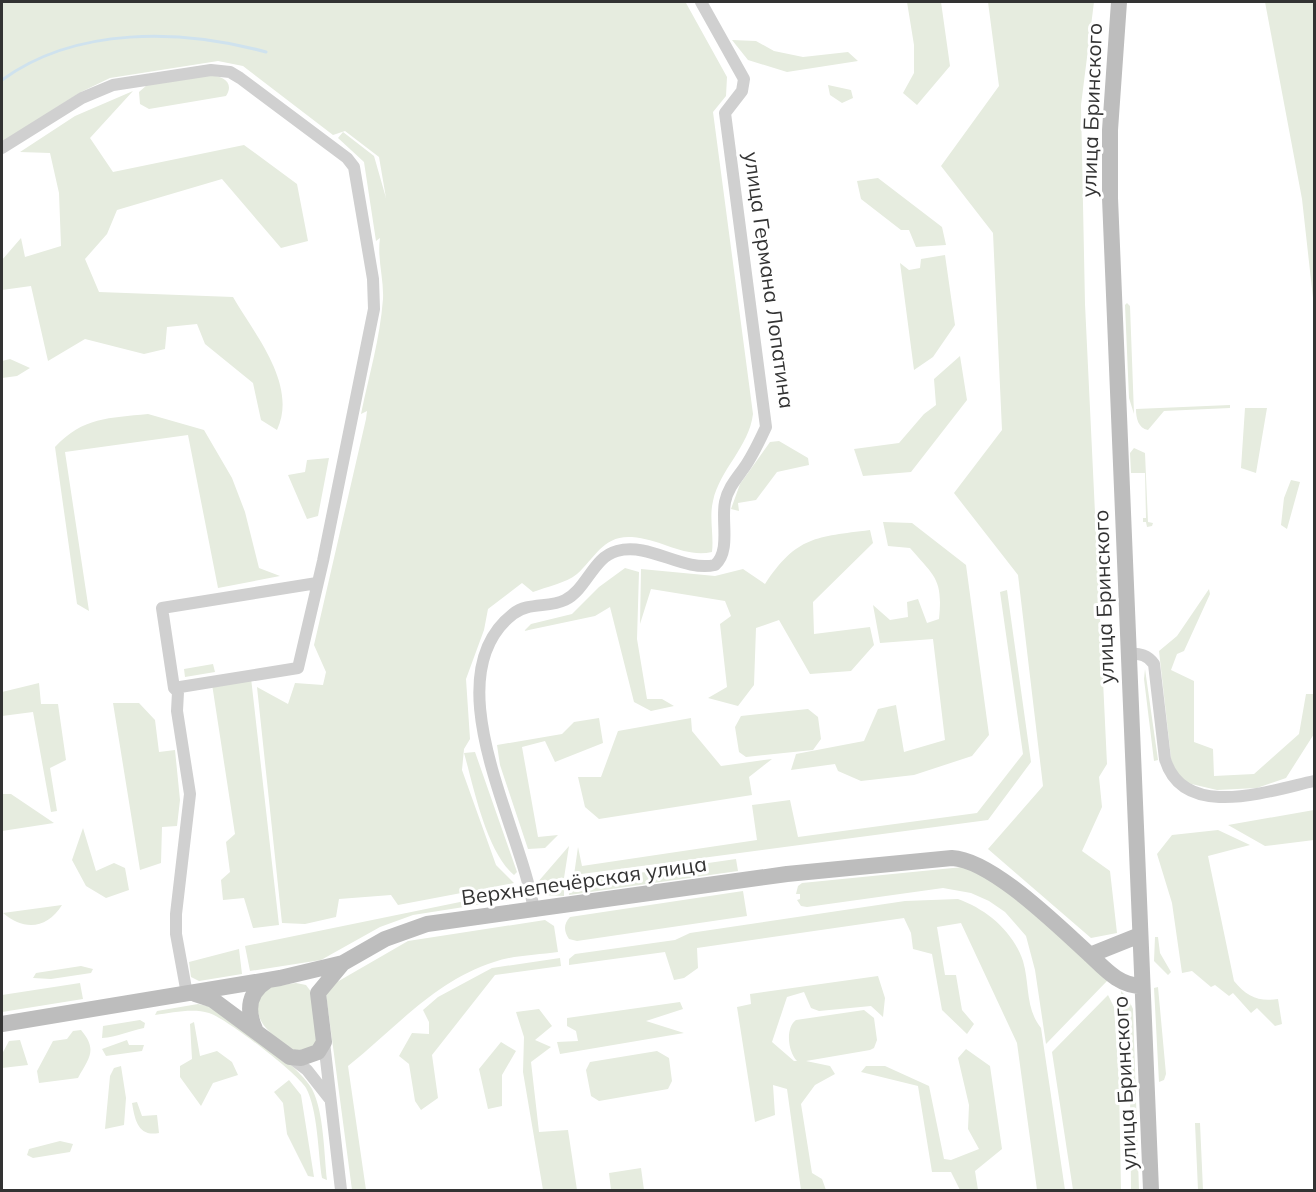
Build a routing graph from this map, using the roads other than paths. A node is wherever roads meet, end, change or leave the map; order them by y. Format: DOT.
graph roads {
  1 [pos="701,2"];
  2 [pos="1119,2"];
  3 [pos="2,148"];
  4 [pos="317,584"];
  5 [pos="1128,653"];
  6 [pos="174,688"];
  7 [pos="1314,781"];
  8 [pos="534,910"];
  9 [pos="1140,935"];
  10 [pos="1090,955"];
  11 [pos="343,963"];
  12 [pos="293,975"];
  13 [pos="268,980"];
  14 [pos="1142,986"];
  15 [pos="318,993"];
  16 [pos="189,994"];
  17 [pos="2,1024"];
  18 [pos="255,1029"];
  19 [pos="324,1042"];
  20 [pos="290,1057"];
  21 [pos="330,1099"];
  22 [pos="341,1191"];
  23 [pos="1151,1191"];
  1 -- 8 [label="street, улица Германа Лопатина"];
  2 -- 5 [label="street, улица Бринского"];
  3 -- 4 [label="street"];
  4 -- 6 [label="street"];
  4 -- 6 [label="street"];
  5 -- 7 [label="street"];
  5 -- 9 [label="street, улица Бринского"];
  6 -- 16 [label="street"];
  8 -- 10 [label="street, Верхнепечёрская улица"];
  8 -- 11 [label="street, Верхнепечёрская улица"];
  9 -- 10 [label="street"];
  9 -- 14 [label="street, улица Бринского"];
  10 -- 14 [label="street, Верхнепечёрская улица"];
  11 -- 12 [label="street, Верхнепечёрская улица"];
  11 -- 15 [label="street"];
  12 -- 13 [label="street, Верхнепечёрская улица"];
  12 -- 15 [label="street"];
  13 -- 16 [label="street, Верхнепечёрская улица"];
  13 -- 18 [label="street"];
  14 -- 23 [label="street, улица Бринского"];
  15 -- 19 [label="street"];
  16 -- 17 [label="street, Верхнепечёрская улица"];
  16 -- 18 [label="street"];
  18 -- 20 [label="street"];
  19 -- 20 [label="street"];
  19 -- 21 [label="street"];
  20 -- 21 [label="street"];
  21 -- 22 [label="street"];
}
